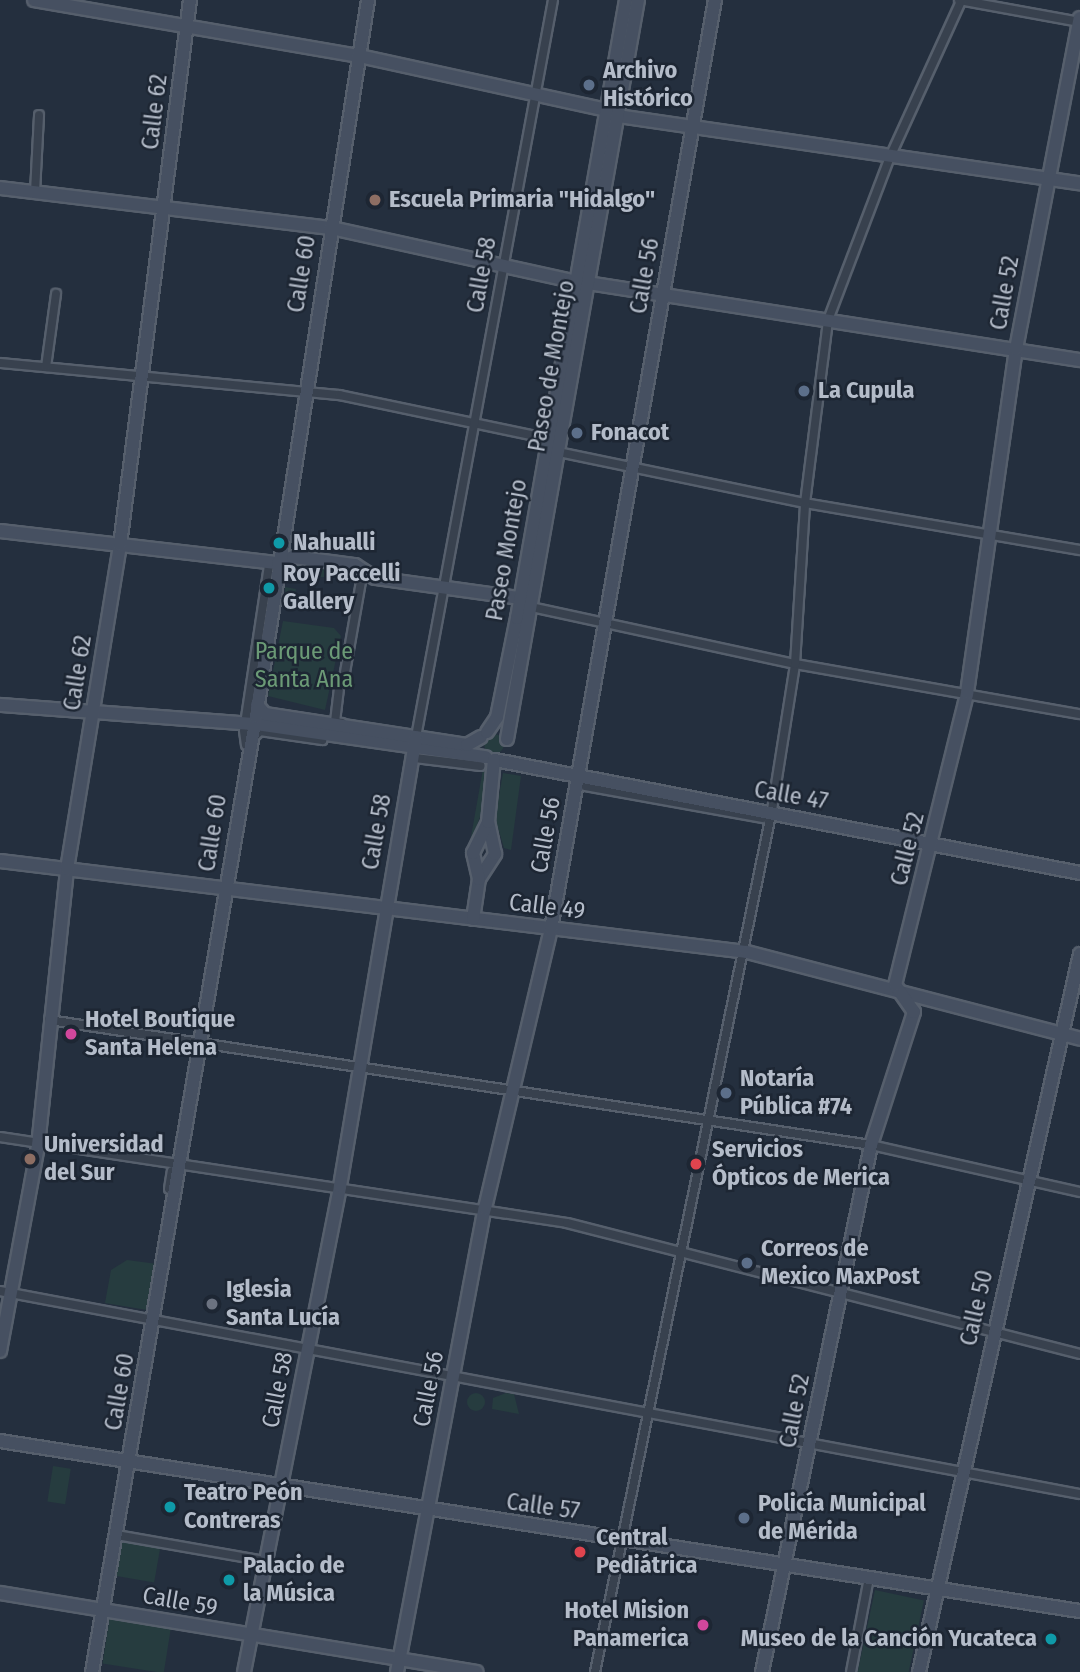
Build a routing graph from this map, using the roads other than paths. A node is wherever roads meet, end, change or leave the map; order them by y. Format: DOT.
graph roads {
  1 [pos="34,0"];
  2 [pos="190,0"];
  3 [pos="368,0"];
  4 [pos="554,0"];
  5 [pos="626,0"];
  6 [pos="638,0"];
  7 [pos="715,0"];
  8 [pos="960,0"];
  9 [pos="1080,21"];
  10 [pos="187,26"];
  11 [pos="359,56"];
  12 [pos="536,96"];
  13 [pos="612,113"];
  14 [pos="39,115"];
  15 [pos="694,127"];
  16 [pos="890,158"];
  17 [pos="1046,178"];
  18 [pos="1080,183"];
  19 [pos="0,188"];
  20 [pos="35,192"];
  21 [pos="165,204"];
  22 [pos="331,228"];
  23 [pos="505,267"];
  24 [pos="582,283"];
  25 [pos="56,294"];
  26 [pos="662,297"];
  27 [pos="828,320"];
  28 [pos="1016,349"];
  29 [pos="1080,360"];
  30 [pos="0,363"];
  31 [pos="46,367"];
  32 [pos="140,376"];
  33 [pos="305,391"];
  34 [pos="478,423"];
  35 [pos="549,439"];
  36 [pos="558,452"];
  37 [pos="631,465"];
  38 [pos="805,503"];
  39 [pos="0,531"];
  40 [pos="989,534"];
  41 [pos="120,544"];
  42 [pos="1080,550"];
  43 [pos="277,565"];
  44 [pos="363,570"];
  45 [pos="446,587"];
  46 [pos="525,603"];
  47 [pos="606,622"];
  48 [pos="795,664"];
  49 [pos="967,693"];
  50 [pos="0,705"];
  51 [pos="263,705"];
  52 [pos="93,712"];
  53 [pos="1080,714"];
  54 [pos="248,727"];
  55 [pos="484,735"];
  56 [pos="388,738"];
  57 [pos="507,738"];
  58 [pos="412,746"];
  59 [pos="489,761"];
  60 [pos="584,781"];
  61 [pos="772,815"];
  62 [pos="488,822"];
  63 [pos="933,844"];
  64 [pos="0,861"];
  65 [pos="67,869"];
  66 [pos="1080,873"];
  67 [pos="479,879"];
  68 [pos="226,885"];
  69 [pos="386,906"];
  70 [pos="473,919"];
  71 [pos="551,929"];
  72 [pos="747,952"];
  73 [pos="1080,954"];
  74 [pos="901,996"];
  75 [pos="49,1020"];
  76 [pos="1061,1035"];
  77 [pos="1080,1039"];
  78 [pos="199,1042"];
  79 [pos="359,1062"];
  80 [pos="514,1086"];
  81 [pos="710,1121"];
  82 [pos="0,1136"];
  83 [pos="871,1145"];
  84 [pos="38,1146"];
  85 [pos="178,1164"];
  86 [pos="1028,1179"];
  87 [pos="340,1186"];
  88 [pos="1080,1192"];
  89 [pos="485,1208"];
  90 [pos="681,1250"];
  91 [pos="13,1293"];
  92 [pos="838,1297"];
  93 [pos="157,1320"];
  94 [pos="992,1336"];
  95 [pos="308,1346"];
  96 [pos="0,1352"];
  97 [pos="1080,1354"];
  98 [pos="454,1373"];
  99 [pos="647,1412"];
  100 [pos="0,1441"];
  101 [pos="811,1445"];
  102 [pos="129,1463"];
  103 [pos="961,1471"];
  104 [pos="279,1487"];
  105 [pos="1080,1494"];
  106 [pos="428,1510"];
  107 [pos="118,1535"];
  108 [pos="621,1540"];
  109 [pos="265,1561"];
  110 [pos="782,1563"];
  111 [pos="869,1578"];
  112 [pos="935,1587"];
  113 [pos="0,1593"];
  114 [pos="104,1610"];
  115 [pos="1080,1611"];
  116 [pos="251,1635"];
  117 [pos="398,1666"];
  118 [pos="92,1672"];
  119 [pos="244,1672"];
  120 [pos="477,1672"];
  121 [pos="596,1672"];
  122 [pos="762,1672"];
  123 [pos="851,1672"];
  124 [pos="919,1672"];
  1 -- 10 [label="main road"];
  2 -- 10 [label="main road, Calle 62"];
  3 -- 11 [label="main road, Calle 60"];
  4 -- 12 [label="street, Calle 58"];
  5 -- 13 [label="main road, Paseo Montejo"];
  6 -- 13 [label="main road"];
  7 -- 15 [label="main road, Calle 56"];
  8 -- 9 [label="street"];
  8 -- 16 [label="street"];
  9 -- 17 [label="main road, Calle 52"];
  10 -- 11 [label="main road"];
  10 -- 21 [label="main road, Calle 62"];
  11 -- 12 [label="main road"];
  11 -- 22 [label="main road, Calle 60"];
  12 -- 13 [label="main road"];
  12 -- 23 [label="street, Calle 58"];
  13 -- 15 [label="main road"];
  13 -- 24 [label="main road, Paseo Montejo"];
  14 -- 20 [label="street"];
  15 -- 16 [label="main road"];
  15 -- 26 [label="main road, Calle 56"];
  16 -- 17 [label="main road"];
  16 -- 27 [label="street"];
  17 -- 18 [label="main road"];
  17 -- 28 [label="main road, Calle 52"];
  19 -- 20 [label="main road"];
  20 -- 21 [label="main road"];
  21 -- 22 [label="main road"];
  21 -- 32 [label="main road, Calle 62"];
  22 -- 23 [label="main road"];
  22 -- 33 [label="main road, Calle 60"];
  23 -- 24 [label="main road"];
  23 -- 34 [label="street, Calle 58"];
  24 -- 26 [label="main road"];
  24 -- 35 [label="main road, Paseo Montejo"];
  24 -- 36 [label="main road, Paseo de Montejo"];
  25 -- 31 [label="street"];
  26 -- 27 [label="main road"];
  26 -- 37 [label="main road, Calle 56"];
  27 -- 28 [label="main road"];
  27 -- 38 [label="street"];
  28 -- 29 [label="main road"];
  28 -- 40 [label="main road, Calle 52"];
  30 -- 31 [label="street"];
  31 -- 32 [label="street"];
  32 -- 33 [label="street"];
  32 -- 41 [label="main road, Calle 62"];
  33 -- 34 [label="street"];
  33 -- 43 [label="main road, Calle 60"];
  34 -- 35 [label="street"];
  34 -- 45 [label="street, Calle 58"];
  35 -- 46 [label="main road, Paseo Montejo"];
  36 -- 37 [label="street"];
  36 -- 46 [label="main road, Paseo de Montejo"];
  37 -- 38 [label="street"];
  37 -- 47 [label="main road, Calle 56"];
  38 -- 40 [label="street"];
  38 -- 48 [label="street"];
  39 -- 41 [label="main road"];
  40 -- 42 [label="street"];
  40 -- 49 [label="main road, Calle 52"];
  41 -- 43 [label="main road"];
  41 -- 52 [label="main road, Calle 62"];
  43 -- 44 [label="main road"];
  43 -- 51 [label="main road, Calle 60"];
  43 -- 54 [label="street"];
  44 -- 45 [label="main road"];
  44 -- 58 [label="street"];
  45 -- 46 [label="main road"];
  45 -- 58 [label="street, Calle 58"];
  46 -- 47 [label="street"];
  46 -- 55 [label="main road, Paseo Montejo"];
  46 -- 57 [label="main road, Paseo de Montejo"];
  47 -- 48 [label="street"];
  47 -- 60 [label="main road, Calle 56"];
  48 -- 49 [label="street"];
  48 -- 61 [label="street"];
  49 -- 53 [label="street"];
  49 -- 63 [label="main road, Calle 52"];
  50 -- 52 [label="main road, Calle 47"];
  51 -- 54 [label="main road, Calle 60"];
  51 -- 56 [label="main road, Calle 47"];
  52 -- 54 [label="main road, Calle 47"];
  52 -- 65 [label="main road, Calle 62"];
  54 -- 56 [label="main road, Calle 47"];
  54 -- 68 [label="main road, Calle 60"];
  55 -- 57 [label="main road"];
  55 -- 58 [label="main road, Calle 47"];
  55 -- 59 [label="main road"];
  56 -- 58 [label="main road, Calle 47"];
  57 -- 59 [label="main road, Paseo de Montejo"];
  58 -- 59 [label="main road, Calle 47"];
  58 -- 68 [label="street"];
  58 -- 69 [label="main road, Calle 58"];
  59 -- 60 [label="main road, Calle 47"];
  59 -- 62 [label="main road"];
  60 -- 61 [label="main road, Calle 47"];
  60 -- 71 [label="main road, Calle 56"];
  61 -- 63 [label="main road, Calle 47"];
  61 -- 72 [label="street"];
  62 -- 67 [label="main road"];
  62 -- 67 [label="main road"];
  63 -- 66 [label="main road, Calle 47"];
  63 -- 74 [label="main road, Calle 52"];
  64 -- 65 [label="main road, Calle 49"];
  65 -- 68 [label="main road, Calle 49"];
  65 -- 75 [label="main road, Calle 62"];
  67 -- 70 [label="main road"];
  68 -- 69 [label="main road, Calle 49"];
  68 -- 78 [label="main road, Calle 60"];
  69 -- 70 [label="main road, Calle 49"];
  69 -- 79 [label="main road, Calle 58"];
  70 -- 71 [label="main road, Calle 49"];
  71 -- 72 [label="main road, Calle 49"];
  71 -- 80 [label="main road, Calle 56"];
  72 -- 74 [label="main road, Calle 49"];
  72 -- 81 [label="street"];
  73 -- 76 [label="main road, Calle 50"];
  74 -- 76 [label="main road, Calle 49"];
  74 -- 83 [label="main road, Calle 52"];
  75 -- 78 [label="street"];
  75 -- 84 [label="main road, Calle 62"];
  76 -- 77 [label="main road, Calle 49"];
  76 -- 86 [label="main road, Calle 50"];
  78 -- 79 [label="street"];
  78 -- 85 [label="main road, Calle 60"];
  79 -- 80 [label="street"];
  79 -- 87 [label="main road, Calle 58"];
  80 -- 81 [label="street"];
  80 -- 89 [label="main road, Calle 56"];
  81 -- 83 [label="street"];
  81 -- 90 [label="street"];
  82 -- 84 [label="street"];
  83 -- 86 [label="street"];
  83 -- 92 [label="main road, Calle 52"];
  84 -- 85 [label="street"];
  84 -- 91 [label="main road, Calle 62"];
  85 -- 87 [label="street"];
  85 -- 91 [label="street"];
  85 -- 93 [label="main road, Calle 60"];
  86 -- 88 [label="street"];
  86 -- 94 [label="main road, Calle 50"];
  87 -- 89 [label="street"];
  87 -- 95 [label="main road, Calle 58"];
  89 -- 90 [label="street"];
  89 -- 98 [label="main road, Calle 56"];
  90 -- 92 [label="street"];
  90 -- 99 [label="street"];
  91 -- 93 [label="street"];
  91 -- 96 [label="main road, Calle 62"];
  91 -- 102 [label="street"];
  92 -- 94 [label="street"];
  92 -- 101 [label="main road, Calle 52"];
  93 -- 95 [label="street"];
  93 -- 102 [label="main road, Calle 60"];
  94 -- 97 [label="street"];
  94 -- 103 [label="main road, Calle 50"];
  95 -- 98 [label="street"];
  95 -- 104 [label="main road, Calle 58"];
  98 -- 99 [label="street"];
  98 -- 106 [label="main road, Calle 56"];
  99 -- 101 [label="street"];
  99 -- 108 [label="street"];
  100 -- 102 [label="main road, Calle 57"];
  101 -- 103 [label="street"];
  101 -- 110 [label="main road, Calle 52"];
  102 -- 104 [label="main road, Calle 57"];
  102 -- 107 [label="main road, Calle 60"];
  102 -- 114 [label="street"];
  103 -- 105 [label="street"];
  103 -- 112 [label="main road, Calle 50"];
  104 -- 106 [label="main road, Calle 57"];
  104 -- 109 [label="main road, Calle 58"];
  106 -- 108 [label="main road, Calle 57"];
  106 -- 117 [label="main road, Calle 56"];
  107 -- 109 [label="street"];
  107 -- 114 [label="main road, Calle 60"];
  108 -- 110 [label="main road, Calle 57"];
  108 -- 121 [label="street"];
  109 -- 116 [label="main road, Calle 58"];
  110 -- 111 [label="main road, Calle 57"];
  110 -- 122 [label="main road, Calle 52"];
  111 -- 112 [label="main road, Calle 57"];
  111 -- 123 [label="street"];
  112 -- 115 [label="main road, Calle 57"];
  112 -- 124 [label="main road, Calle 50"];
  113 -- 114 [label="main road, Calle 59"];
  114 -- 116 [label="main road, Calle 59"];
  114 -- 118 [label="main road, Calle 60"];
  116 -- 117 [label="main road, Calle 59"];
  116 -- 119 [label="main road, Calle 58"];
  117 -- 120 [label="main road, Calle 59"];
}
